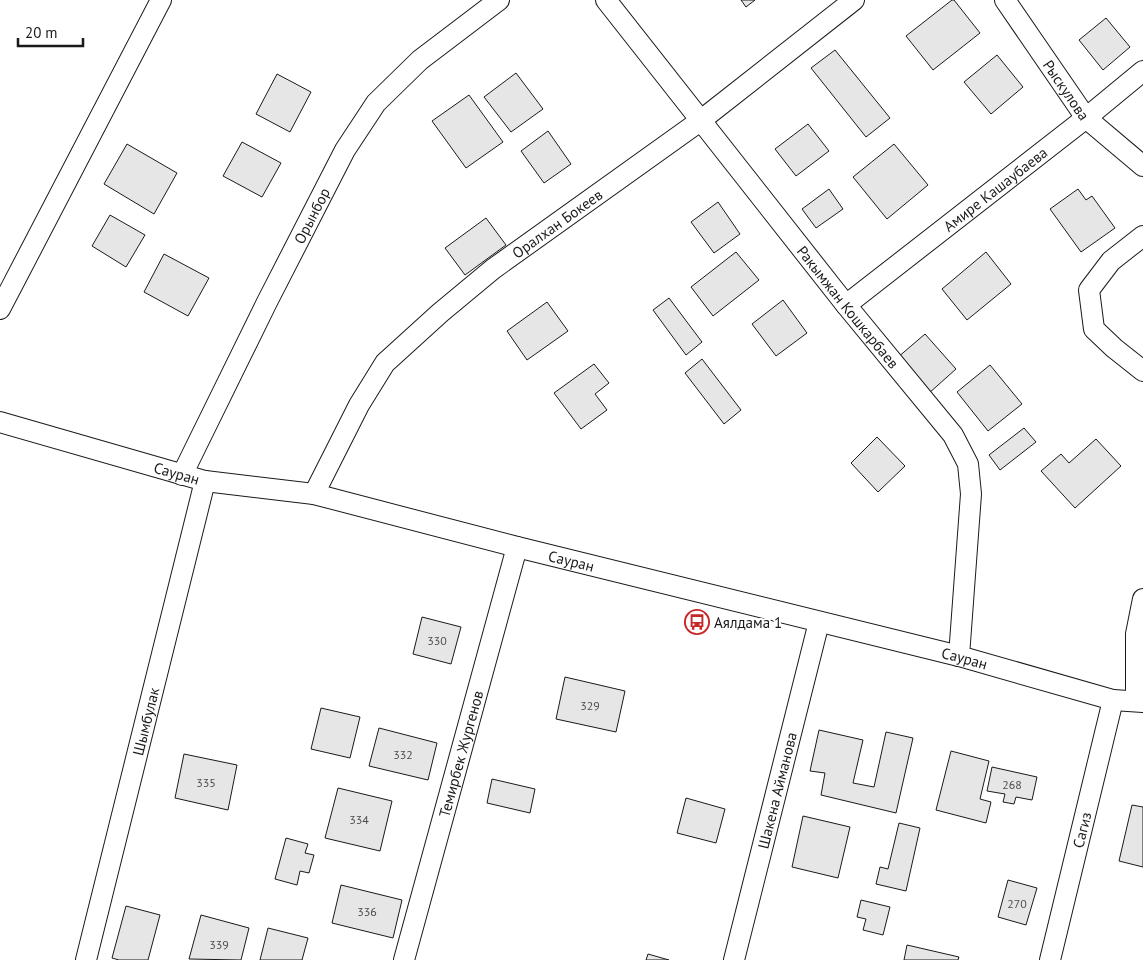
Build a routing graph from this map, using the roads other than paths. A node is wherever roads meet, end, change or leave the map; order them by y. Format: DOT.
graph roads {
  1 [pos="161,0"];
  2 [pos="499,0"];
  3 [pos="606,0"];
  4 [pos="854,0"];
  5 [pos="1005,0"];
  6 [pos="1143,71"];
  7 [pos="1086,118"];
  8 [pos="700,121"];
  9 [pos="1143,166"];
  10 [pos="1143,236"];
  11 [pos="846,305"];
  12 [pos="0,309"];
  13 [pos="1143,371"];
  14 [pos="0,422"];
  15 [pos="182,475"];
  16 [pos="204,481"];
  17 [pos="314,494"];
  18 [pos="517,548"];
  19 [pos="1143,599"];
  20 [pos="819,622"];
  21 [pos="959,656"];
  22 [pos="1113,700"];
  23 [pos="1140,701"];
  24 [pos="86,960"];
  25 [pos="404,960"];
  26 [pos="734,960"];
  27 [pos="1050,960"];
  1 -- 12 [label="street"];
  2 -- 15 [label="street, Орынбор"];
  3 -- 8 [label="street, Ракымжан Кошкарбаев"];
  4 -- 8 [label="street, Оралхан Бокеев"];
  5 -- 7 [label="street, Рыскулова"];
  6 -- 7 [label="street, Амире Кашаубаева"];
  7 -- 9 [label="street, Рыскулова"];
  7 -- 11 [label="street, Амире Кашаубаева"];
  8 -- 11 [label="street, Ракымжан Кошкарбаев"];
  8 -- 17 [label="street, Оралхан Бокеев"];
  10 -- 13 [label="street"];
  11 -- 21 [label="street, Ракымжан Кошкарбаев"];
  14 -- 15 [label="street, Сауран"];
  15 -- 16 [label="street, Сауран"];
  16 -- 17 [label="street, Сауран"];
  16 -- 24 [label="street, Шымбулак"];
  17 -- 18 [label="street, Сауран"];
  18 -- 20 [label="street, Сауран"];
  18 -- 25 [label="street, Темирбек Жургенов"];
  19 -- 23 [label="street"];
  20 -- 21 [label="street, Сауран"];
  20 -- 26 [label="street, Шакена Айманова"];
  21 -- 22 [label="street, Сауран"];
  22 -- 23 [label="street, Сауран"];
  22 -- 27 [label="street, Сагиз"];
}
